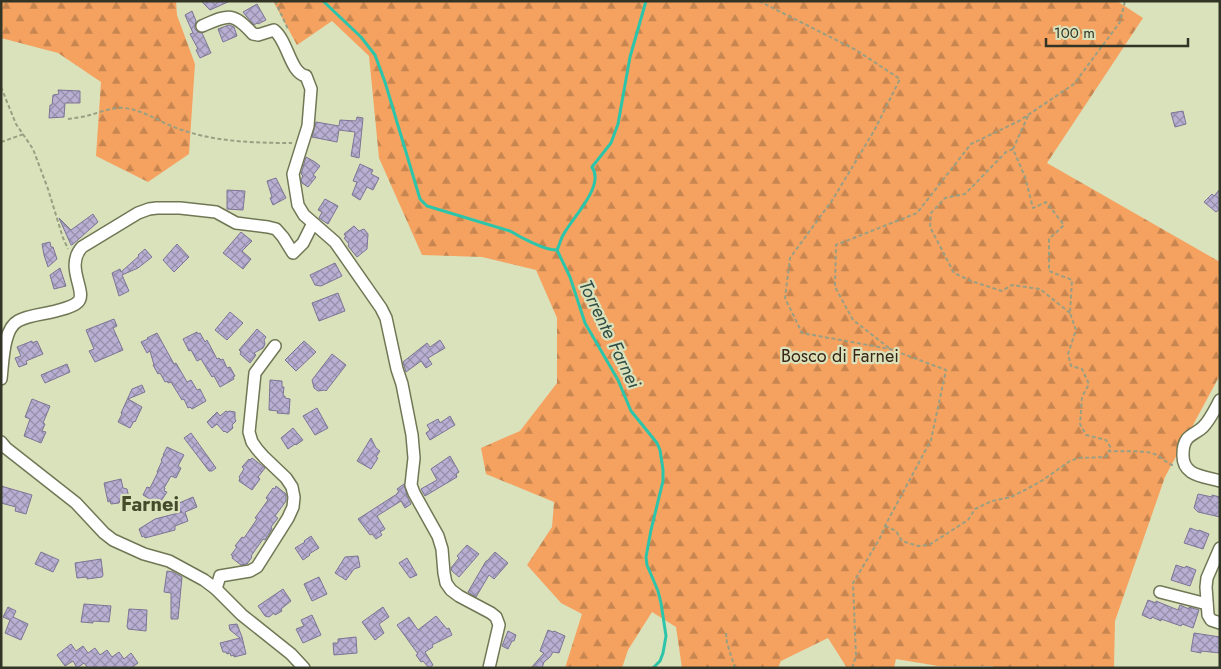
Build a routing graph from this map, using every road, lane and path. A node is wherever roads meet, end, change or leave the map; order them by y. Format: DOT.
graph roads {
  1 [pos="759,1"];
  2 [pos="1125,1"];
  3 [pos="202,26"];
  4 [pos="1,88"];
  5 [pos="1028,116"];
  6 [pos="68,119"];
  7 [pos="24,134"];
  8 [pos="1,142"];
  9 [pos="302,145"];
  10 [pos="1013,149"];
  11 [pos="313,223"];
  12 [pos="75,259"];
  13 [pos="1070,313"];
  14 [pos="275,346"];
  15 [pos="890,349"];
  16 [pos="1,379"];
  17 [pos="1220,400"];
  18 [pos="1,442"];
  19 [pos="1109,451"];
  20 [pos="1185,467"];
  21 [pos="1220,480"];
  22 [pos="886,524"];
  23 [pos="1220,548"];
  24 [pos="216,589"];
  25 [pos="1160,592"];
  26 [pos="1207,604"];
  27 [pos="1220,623"];
  28 [pos="726,632"];
  29 [pos="304,668"];
  30 [pos="489,668"];
  31 [pos="735,668"];
  32 [pos="852,668"];
  1 -- 15 [label="path"];
  2 -- 5 [label="path"];
  3 -- 9 [label="street"];
  4 -- 7 [label="path"];
  5 -- 10 [label="path"];
  5 -- 15 [label="path"];
  6 -- 9 [label="path"];
  7 -- 8 [label="path"];
  7 -- 12 [label="path"];
  9 -- 11 [label="street"];
  10 -- 13 [label="path"];
  10 -- 13 [label="path"];
  11 -- 12 [label="street"];
  11 -- 30 [label="street"];
  12 -- 16 [label="street"];
  13 -- 19 [label="path"];
  14 -- 24 [label="street"];
  15 -- 22 [label="path"];
  17 -- 20 [label="street"];
  18 -- 24 [label="street"];
  19 -- 20 [label="path"];
  19 -- 22 [label="path"];
  20 -- 21 [label="street"];
  22 -- 32 [label="path"];
  23 -- 26 [label="street"];
  24 -- 29 [label="street"];
  25 -- 26 [label="street"];
  26 -- 27 [label="street"];
  28 -- 31 [label="path"];
}
